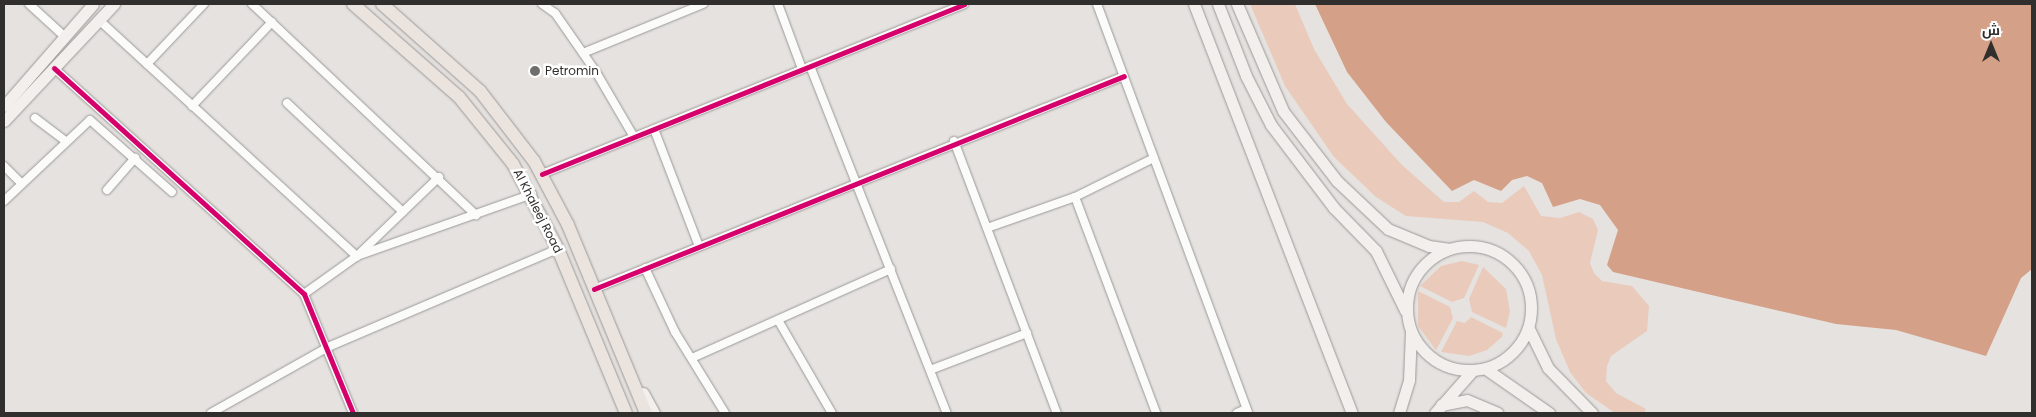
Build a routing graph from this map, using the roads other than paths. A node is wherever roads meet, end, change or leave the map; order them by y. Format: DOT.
graph roads {
  1 [pos="28,4"];
  2 [pos="93,4"];
  3 [pos="114,4"];
  4 [pos="204,4"];
  5 [pos="252,4"];
  6 [pos="353,4"];
  7 [pos="382,4"];
  8 [pos="542,4"];
  9 [pos="702,4"];
  10 [pos="778,4"];
  11 [pos="964,4"];
  12 [pos="1097,4"];
  13 [pos="1194,4"];
  14 [pos="1218,4"];
  15 [pos="1237,4"];
  16 [pos="99,20"];
  17 [pos="272,22"];
  18 [pos="65,37"];
  19 [pos="583,53"];
  20 [pos="146,64"];
  21 [pos="810,66"];
  22 [pos="54,68"];
  23 [pos="802,69"];
  24 [pos="1124,76"];
  25 [pos="287,103"];
  26 [pos="4,106"];
  27 [pos="192,106"];
  28 [pos="36,118"];
  29 [pos="4,121"];
  30 [pos="654,129"];
  31 [pos="634,137"];
  32 [pos="954,141"];
  33 [pos="65,142"];
  34 [pos="134,158"];
  35 [pos="1154,158"];
  36 [pos="4,166"];
  37 [pos="542,174"];
  38 [pos="439,177"];
  39 [pos="857,181"];
  40 [pos="22,184"];
  41 [pos="107,190"];
  42 [pos="172,192"];
  43 [pos="532,194"];
  44 [pos="1075,197"];
  45 [pos="4,201"];
  46 [pos="403,212"];
  47 [pos="476,215"];
  48 [pos="987,228"];
  49 [pos="699,246"];
  50 [pos="558,248"];
  51 [pos="1452,249"];
  52 [pos="357,256"];
  53 [pos="645,268"];
  54 [pos="891,269"];
  55 [pos="594,289"];
  56 [pos="304,294"];
  57 [pos="1407,314"];
  58 [pos="778,320"];
  59 [pos="1529,329"];
  60 [pos="1411,332"];
  61 [pos="1027,333"];
  62 [pos="328,347"];
  63 [pos="692,358"];
  64 [pos="626,361"];
  65 [pos="1486,369"];
  66 [pos="930,370"];
  67 [pos="1472,371"];
  68 [pos="1438,409"];
  69 [pos="1247,411"];
  70 [pos="211,413"];
  71 [pos="353,413"];
  72 [pos="626,413"];
  73 [pos="646,413"];
  74 [pos="654,413"];
  75 [pos="725,413"];
  76 [pos="832,413"];
  77 [pos="947,413"];
  78 [pos="1057,413"];
  79 [pos="1156,413"];
  80 [pos="1237,413"];
  81 [pos="1352,413"];
  82 [pos="1399,413"];
  83 [pos="1497,413"];
  84 [pos="1549,413"];
  85 [pos="1592,413"];
  1 -- 18 [label="street"];
  2 -- 18 [label="main road"];
  3 -- 16 [label="main road"];
  4 -- 20 [label="street"];
  5 -- 17 [label="street"];
  6 -- 43 [label="main road, Al Khaleej Road"];
  7 -- 37 [label="main road, Al Khaleej Road"];
  8 -- 19 [label="street"];
  9 -- 19 [label="street"];
  10 -- 23 [label="street"];
  11 -- 21 [label="street"];
  12 -- 24 [label="street"];
  13 -- 81 [label="main road"];
  14 -- 57 [label="main road"];
  15 -- 51 [label="main road"];
  16 -- 20 [label="street"];
  16 -- 22 [label="main road"];
  17 -- 27 [label="street"];
  17 -- 38 [label="street"];
  18 -- 26 [label="main road"];
  19 -- 31 [label="street"];
  20 -- 27 [label="street"];
  21 -- 23 [label="street"];
  21 -- 39 [label="street"];
  22 -- 29 [label="main road"];
  22 -- 56 [label="street"];
  23 -- 30 [label="street"];
  24 -- 32 [label="street"];
  24 -- 35 [label="street"];
  25 -- 46 [label="street"];
  27 -- 52 [label="street"];
  28 -- 33 [label="street"];
  30 -- 31 [label="street"];
  30 -- 49 [label="street"];
  31 -- 37 [label="street"];
  32 -- 39 [label="street"];
  32 -- 48 [label="street"];
  33 -- 34 [label="street"];
  33 -- 40 [label="street"];
  34 -- 41 [label="street"];
  34 -- 42 [label="street"];
  35 -- 44 [label="street"];
  35 -- 69 [label="street"];
  36 -- 40 [label="street"];
  37 -- 55 [label="main road, Al Khaleej Road"];
  38 -- 46 [label="street"];
  38 -- 47 [label="street"];
  39 -- 49 [label="street"];
  39 -- 54 [label="street"];
  40 -- 45 [label="street"];
  43 -- 47 [label="street"];
  43 -- 50 [label="main road, Al Khaleej Road"];
  44 -- 48 [label="street"];
  44 -- 79 [label="street"];
  46 -- 52 [label="street"];
  47 -- 52 [label="street"];
  48 -- 61 [label="street"];
  49 -- 53 [label="street"];
  50 -- 62 [label="street"];
  50 -- 72 [label="main road, Al Khaleej Road"];
  51 -- 57 [label="main road"];
  51 -- 59 [label="main road"];
  52 -- 56 [label="street"];
  53 -- 55 [label="street"];
  53 -- 63 [label="street"];
  54 -- 58 [label="street"];
  54 -- 66 [label="street"];
  55 -- 64 [label="main road, Al Khaleej Road"];
  56 -- 62 [label="street"];
  57 -- 60 [label="main road"];
  58 -- 63 [label="street"];
  58 -- 76 [label="street"];
  59 -- 65 [label="main road"];
  59 -- 85 [label="main road"];
  60 -- 67 [label="main road"];
  60 -- 82 [label="main road"];
  61 -- 66 [label="street"];
  61 -- 78 [label="street"];
  62 -- 70 [label="street"];
  62 -- 71 [label="street"];
  63 -- 75 [label="street"];
  64 -- 73 [label="main road, Al Khaleej Road"];
  64 -- 74 [label="main road"];
  65 -- 67 [label="main road"];
  65 -- 84 [label="main road"];
  66 -- 77 [label="street"];
  67 -- 68 [label="main road"];
  68 -- 83 [label="main road"];
  69 -- 80 [label="street"];
}
